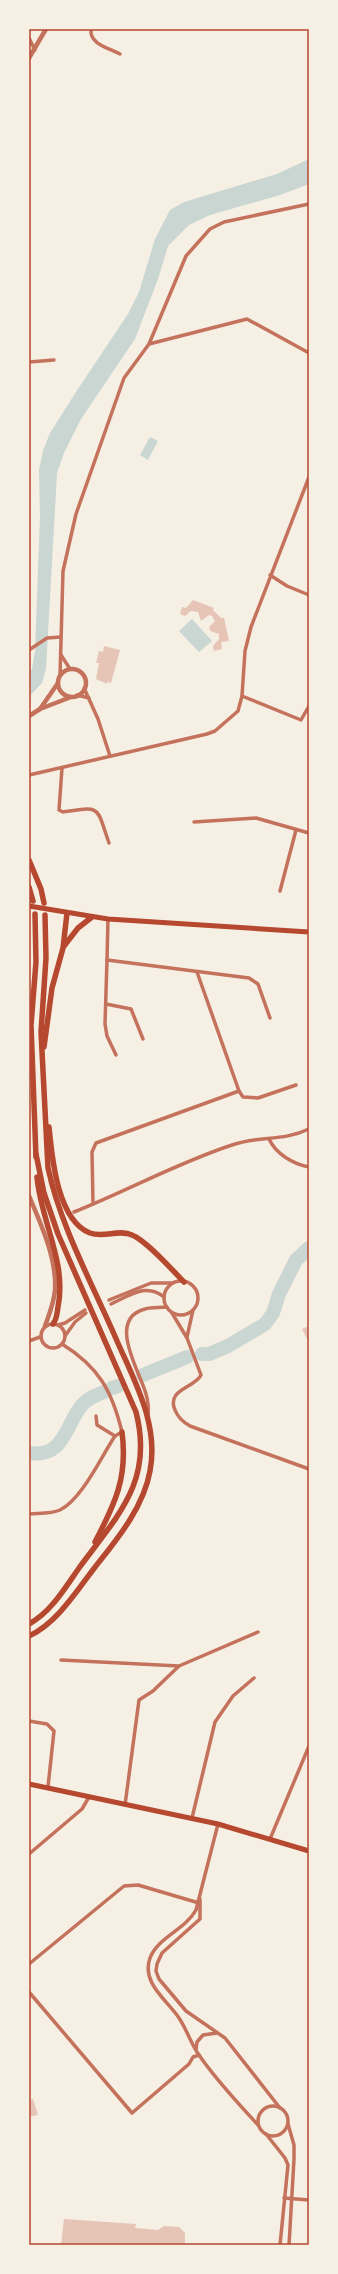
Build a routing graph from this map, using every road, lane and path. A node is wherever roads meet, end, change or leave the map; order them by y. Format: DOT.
graph roads {
  1 [pos="46,29"];
  2 [pos="91,29"];
  3 [pos="29,38"];
  4 [pos="34,50"];
  5 [pos="120,54"];
  6 [pos="29,58"];
  7 [pos="309,204"];
  8 [pos="149,344"];
  9 [pos="309,353"];
  10 [pos="54,360"];
  11 [pos="29,362"];
  12 [pos="309,477"];
  13 [pos="270,575"];
  14 [pos="309,595"];
  15 [pos="61,637"];
  16 [pos="29,650"];
  17 [pos="60,655"];
  18 [pos="70,669"];
  19 [pos="60,676"];
  20 [pos="58,683"];
  21 [pos="84,688"];
  22 [pos="75,696"];
  23 [pos="242,696"];
  24 [pos="89,698"];
  25 [pos="309,706"];
  26 [pos="40,709"];
  27 [pos="29,716"];
  28 [pos="110,756"];
  29 [pos="62,768"];
  30 [pos="29,775"];
  31 [pos="194,822"];
  32 [pos="296,830"];
  33 [pos="309,833"];
  34 [pos="109,843"];
  35 [pos="29,860"];
  36 [pos="29,887"];
  37 [pos="280,891"];
  38 [pos="33,901"];
  39 [pos="44,903"];
  40 [pos="29,906"];
  41 [pos="67,913"];
  42 [pos="35,914"];
  43 [pos="45,915"];
  44 [pos="92,917"];
  45 [pos="108,919"];
  46 [pos="309,932"];
  47 [pos="63,948"];
  48 [pos="108,960"];
  49 [pos="198,972"];
  50 [pos="106,1004"];
  51 [pos="270,1018"];
  52 [pos="143,1040"];
  53 [pos="116,1055"];
  54 [pos="42,1064"];
  55 [pos="29,1072"];
  56 [pos="296,1085"];
  57 [pos="239,1091"];
  58 [pos="33,1099"];
  59 [pos="44,1102"];
  60 [pos="309,1129"];
  61 [pos="269,1139"];
  62 [pos="36,1154"];
  63 [pos="309,1168"];
  64 [pos="29,1196"];
  65 [pos="93,1204"];
  66 [pos="74,1212"];
  67 [pos="184,1282"];
  68 [pos="174,1283"];
  69 [pos="164,1297"];
  70 [pos="167,1307"];
  71 [pos="193,1310"];
  72 [pos="172,1313"];
  73 [pos="55,1324"];
  74 [pos="45,1326"];
  75 [pos="65,1336"];
  76 [pos="40,1337"];
  77 [pos="187,1338"];
  78 [pos="29,1341"];
  79 [pos="62,1344"];
  80 [pos="142,1389"];
  81 [pos="96,1416"];
  82 [pos="122,1432"];
  83 [pos="115,1436"];
  84 [pos="309,1469"];
  85 [pos="29,1514"];
  86 [pos="89,1555"];
  87 [pos="29,1624"];
  88 [pos="258,1632"];
  89 [pos="29,1636"];
  90 [pos="61,1660"];
  91 [pos="179,1666"];
  92 [pos="254,1678"];
  93 [pos="29,1721"];
  94 [pos="309,1746"];
  95 [pos="29,1784"];
  96 [pos="48,1787"];
  97 [pos="89,1797"];
  98 [pos="125,1805"];
  99 [pos="192,1818"];
  100 [pos="218,1824"];
  101 [pos="270,1839"];
  102 [pos="309,1851"];
  103 [pos="29,1854"];
  104 [pos="199,1903"];
  105 [pos="29,1964"];
  106 [pos="29,1992"];
  107 [pos="220,2034"];
  108 [pos="196,2049"];
  109 [pos="199,2055"];
  110 [pos="280,2108"];
  111 [pos="288,2124"];
  112 [pos="258,2125"];
  113 [pos="266,2134"];
  114 [pos="284,2198"];
  115 [pos="291,2198"];
  116 [pos="309,2200"];
  117 [pos="280,2245"];
  118 [pos="289,2245"];
  1 -- 4 [label="street"];
  2 -- 5 [label="street"];
  3 -- 4 [label="street"];
  4 -- 6 [label="street"];
  7 -- 8 [label="street"];
  8 -- 9 [label="street"];
  8 -- 15 [label="street"];
  10 -- 11 [label="street"];
  12 -- 13 [label="street"];
  13 -- 14 [label="street"];
  13 -- 23 [label="street"];
  15 -- 16 [label="street"];
  15 -- 17 [label="street"];
  17 -- 18 [label="street"];
  17 -- 19 [label="street"];
  18 -- 19 [label="street"];
  18 -- 21 [label="street"];
  19 -- 20 [label="street"];
  20 -- 22 [label="street"];
  20 -- 26 [label="street"];
  21 -- 22 [label="street"];
  21 -- 24 [label="street"];
  22 -- 24 [label="street"];
  22 -- 26 [label="street"];
  23 -- 25 [label="street"];
  23 -- 28 [label="street"];
  24 -- 28 [label="street"];
  26 -- 27 [label="street"];
  28 -- 29 [label="street"];
  29 -- 30 [label="street"];
  29 -- 34 [label="street"];
  31 -- 32 [label="street"];
  32 -- 33 [label="street"];
  32 -- 37 [label="street"];
  35 -- 39 [label="main road"];
  36 -- 38 [label="main road"];
  40 -- 41 [label="main road"];
  41 -- 44 [label="main road"];
  41 -- 47 [label="main road"];
  42 -- 58 [label="main road"];
  43 -- 54 [label="main road"];
  44 -- 45 [label="main road"];
  44 -- 47 [label="main road"];
  45 -- 46 [label="main road"];
  45 -- 48 [label="street"];
  47 -- 54 [label="main road"];
  48 -- 49 [label="street"];
  48 -- 50 [label="street"];
  49 -- 51 [label="street"];
  49 -- 57 [label="street"];
  50 -- 52 [label="street"];
  50 -- 53 [label="street"];
  54 -- 59 [label="main road"];
  55 -- 58 [label="main road"];
  56 -- 57 [label="street"];
  57 -- 65 [label="street"];
  58 -- 62 [label="main road"];
  59 -- 67 [label="main road"];
  59 -- 80 [label="main road"];
  60 -- 61 [label="street"];
  61 -- 63 [label="street"];
  61 -- 65 [label="street"];
  62 -- 73 [label="main road"];
  62 -- 86 [label="main road"];
  64 -- 74 [label="street"];
  65 -- 66 [label="street"];
  67 -- 68 [label="street"];
  67 -- 71 [label="street"];
  68 -- 69 [label="street"];
  68 -- 69 [label="street"];
  69 -- 70 [label="street"];
  70 -- 72 [label="street"];
  70 -- 80 [label="street"];
  71 -- 72 [label="street"];
  71 -- 77 [label="street"];
  72 -- 77 [label="street"];
  73 -- 74 [label="street"];
  73 -- 75 [label="street"];
  73 -- 75 [label="street"];
  74 -- 76 [label="street"];
  75 -- 79 [label="street"];
  76 -- 78 [label="street"];
  76 -- 79 [label="street"];
  77 -- 84 [label="street"];
  79 -- 82 [label="street"];
  80 -- 89 [label="main road"];
  81 -- 83 [label="street"];
  82 -- 83 [label="street"];
  82 -- 86 [label="main road"];
  83 -- 85 [label="street"];
  86 -- 87 [label="main road"];
  88 -- 91 [label="street"];
  90 -- 91 [label="street"];
  91 -- 98 [label="street"];
  92 -- 99 [label="street"];
  93 -- 96 [label="street"];
  94 -- 101 [label="street"];
  95 -- 96 [label="main road"];
  96 -- 97 [label="main road"];
  97 -- 98 [label="main road"];
  97 -- 103 [label="street"];
  98 -- 99 [label="main road"];
  99 -- 100 [label="main road"];
  100 -- 101 [label="main road"];
  100 -- 104 [label="street"];
  101 -- 102 [label="main road"];
  104 -- 105 [label="street"];
  104 -- 107 [label="street"];
  104 -- 108 [label="street"];
  106 -- 109 [label="street"];
  107 -- 108 [label="street"];
  107 -- 110 [label="street"];
  108 -- 109 [label="street"];
  109 -- 112 [label="street"];
  110 -- 111 [label="street"];
  110 -- 112 [label="street"];
  111 -- 113 [label="street"];
  111 -- 115 [label="street"];
  112 -- 113 [label="street"];
  113 -- 114 [label="street"];
  114 -- 115 [label="street"];
  114 -- 117 [label="street"];
  115 -- 116 [label="street"];
  115 -- 118 [label="street"];
}
